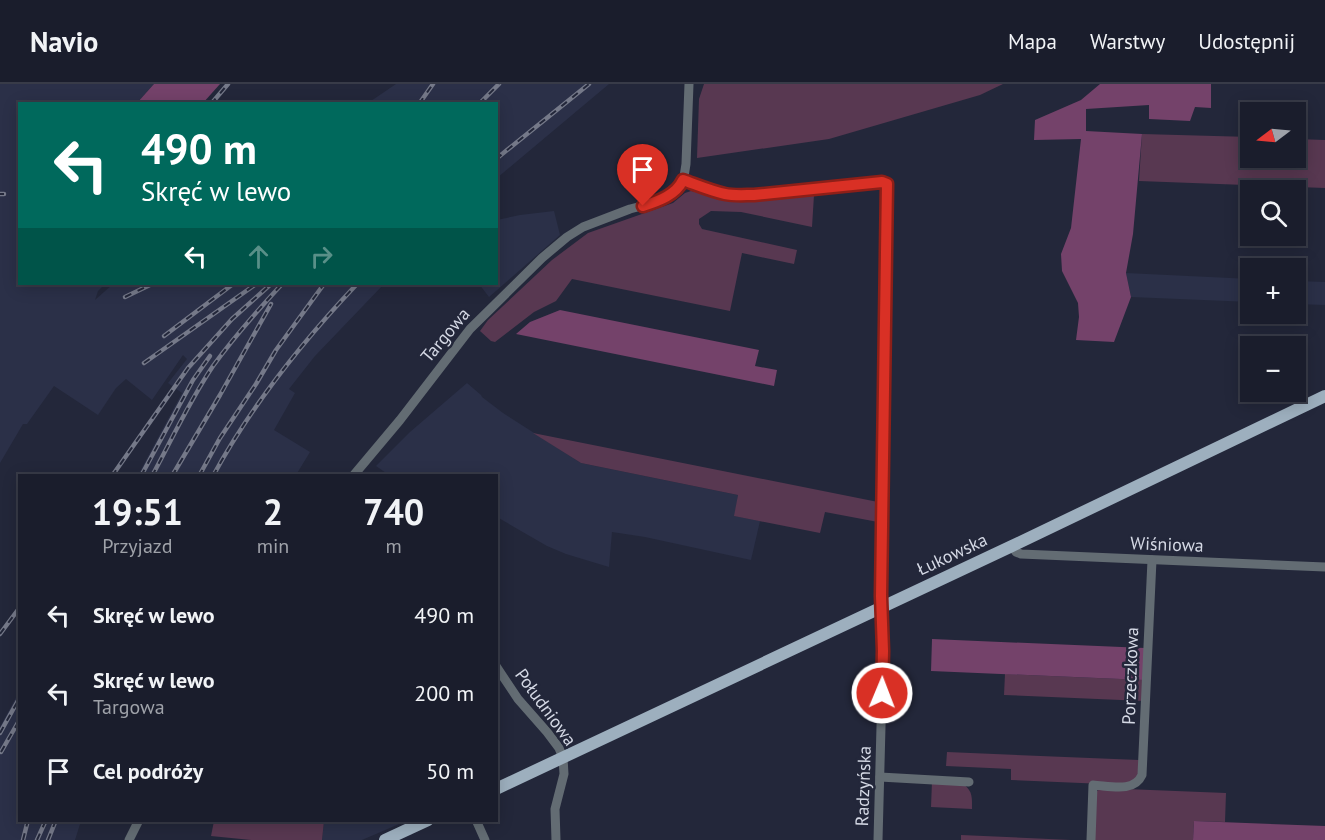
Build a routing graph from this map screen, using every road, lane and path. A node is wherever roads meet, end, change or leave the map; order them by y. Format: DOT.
graph roads {
  1 [pos="689,84"];
  2 [pos="683,180"];
  3 [pos="1325,396"];
  4 [pos="355,474"];
  5 [pos="1012,546"];
  6 [pos="1152,560"];
  7 [pos="1325,567"];
  8 [pos="882,607"];
  9 [pos="498,669"];
  10 [pos="563,759"];
  11 [pos="880,777"];
  12 [pos="969,782"];
  13 [pos="498,788"];
  14 [pos="139,822"];
  15 [pos="424,822"];
  16 [pos="477,822"];
  17 [pos="129,840"];
  18 [pos="385,840"];
  19 [pos="485,840"];
  20 [pos="556,840"];
  21 [pos="878,840"];
  22 [pos="1091,840"];
  1 -- 2 [label="street"];
  2 -- 4 [label="street, Targowa"];
  2 -- 8 [label="street, Radzyńska"];
  3 -- 5 [label="main road, Łukowska"];
  5 -- 6 [label="street, Wiśniowa"];
  5 -- 8 [label="main road, Łukowska"];
  6 -- 7 [label="street, Wiśniowa"];
  6 -- 22 [label="street, Porzeczkowa"];
  8 -- 10 [label="main road, Łukowska"];
  8 -- 11 [label="street, Radzyńska"];
  9 -- 10 [label="street, Południowa"];
  10 -- 13 [label="main road, Łukowska"];
  10 -- 20 [label="street, Południowa"];
  11 -- 12 [label="street"];
  11 -- 21 [label="street, Radzyńska"];
  14 -- 17 [label="street"];
  15 -- 18 [label="main road"];
  16 -- 19 [label="street"];
}
